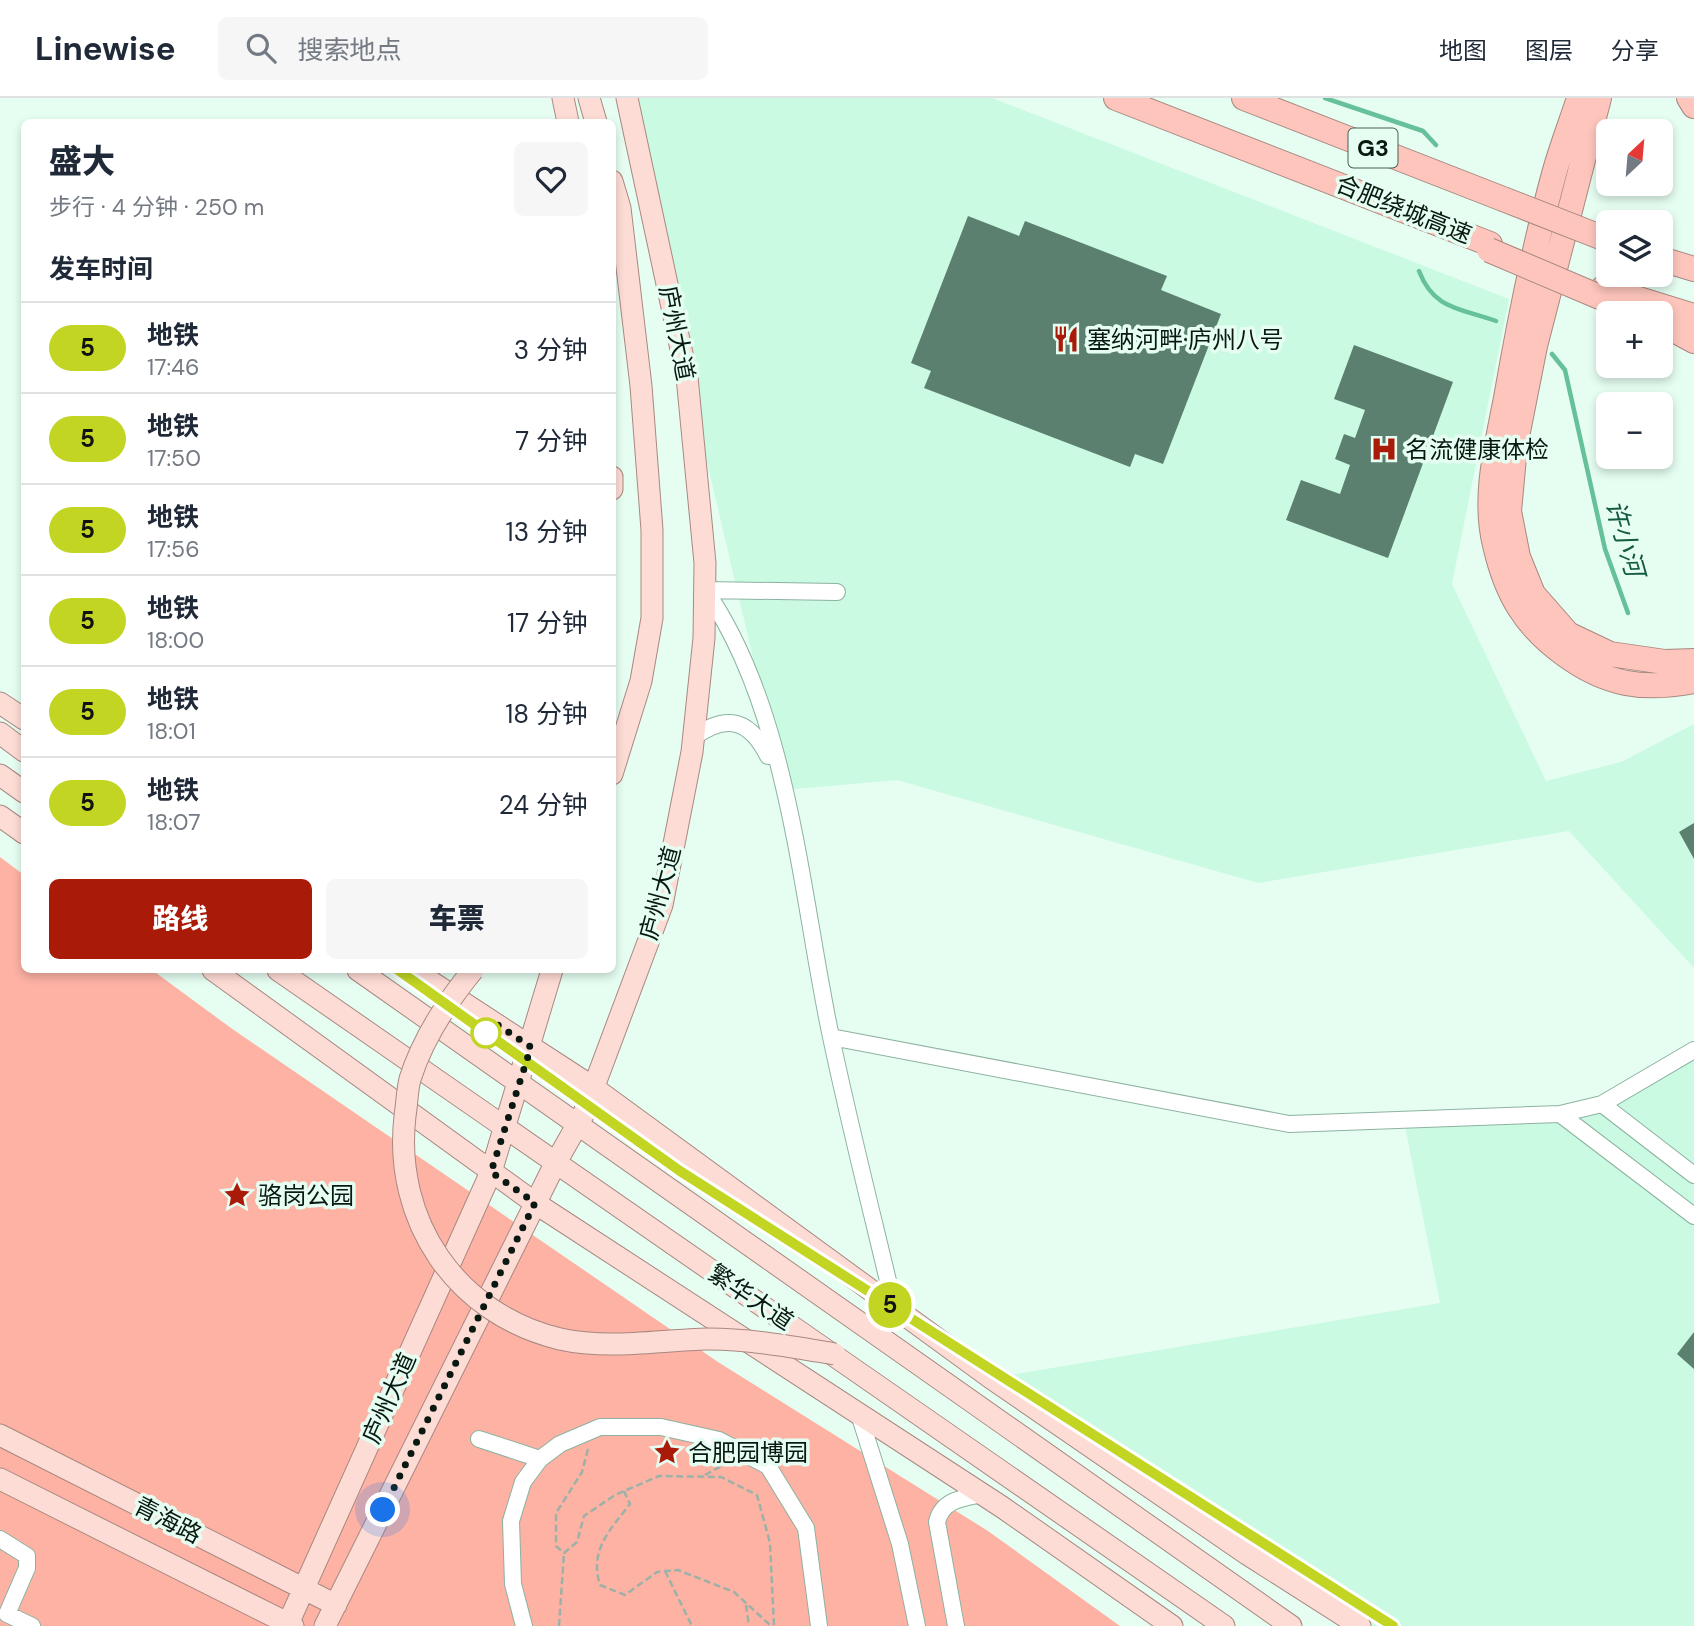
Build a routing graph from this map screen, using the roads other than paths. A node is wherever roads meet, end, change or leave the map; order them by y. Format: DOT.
graph roads {
  1 [pos="563,98"];
  2 [pos="589,98"];
  3 [pos="626,98"];
  4 [pos="1116,98"];
  5 [pos="1244,98"];
  6 [pos="1579,98"];
  7 [pos="1599,98"];
  8 [pos="1689,98"];
  9 [pos="1694,106"];
  10 [pos="567,119"];
  11 [pos="595,119"];
  12 [pos="616,194"];
  13 [pos="1596,235"];
  14 [pos="1673,263"];
  15 [pos="1694,269"];
  16 [pos="1602,293"];
  17 [pos="1616,301"];
  18 [pos="1694,316"];
  19 [pos="1673,330"];
  20 [pos="1694,341"];
  21 [pos="705,590"];
  22 [pos="837,592"];
  23 [pos="1694,661"];
  24 [pos="1694,681"];
  25 [pos="0,703"];
  26 [pos="21,717"];
  27 [pos="0,733"];
  28 [pos="694,737"];
  29 [pos="21,749"];
  30 [pos="616,761"];
  31 [pos="0,775"];
  32 [pos="21,790"];
  33 [pos="784,790"];
  34 [pos="0,816"];
  35 [pos="21,831"];
  36 [pos="217,973"];
  37 [pos="282,973"];
  38 [pos="362,973"];
  39 [pos="418,973"];
  40 [pos="471,973"];
  41 [pos="551,973"];
  42 [pos="831,1037"];
  43 [pos="531,1047"];
  44 [pos="1694,1050"];
  45 [pos="519,1083"];
  46 [pos="594,1088"];
  47 [pos="1602,1104"];
  48 [pos="1560,1114"];
  49 [pos="578,1124"];
  50 [pos="505,1129"];
  51 [pos="555,1164"];
  52 [pos="491,1172"];
  53 [pos="1694,1175"];
  54 [pos="535,1203"];
  55 [pos="1694,1216"];
  56 [pos="894,1306"];
  57 [pos="835,1354"];
  58 [pos="859,1414"];
  59 [pos="0,1435"];
  60 [pos="480,1439"];
  61 [pos="540,1460"];
  62 [pos="0,1479"];
  63 [pos="982,1494"];
  64 [pos="0,1539"];
  65 [pos="1247,1554"];
  66 [pos="0,1586"];
  67 [pos="303,1590"];
  68 [pos="16,1594"];
  69 [pos="336,1605"];
  70 [pos="4,1612"];
  71 [pos="290,1625"];
  72 [pos="32,1626"];
  73 [pos="325,1626"];
  74 [pos="524,1626"];
  75 [pos="820,1626"];
  76 [pos="917,1626"];
  77 [pos="956,1626"];
  78 [pos="1172,1626"];
  79 [pos="1224,1626"];
  80 [pos="1291,1626"];
  81 [pos="1341,1626"];
  82 [pos="1360,1626"];
  1 -- 10 [label="main road"];
  2 -- 11 [label="main road"];
  3 -- 21 [label="main road, 庐州大道"];
  4 -- 16 [label="highway, 合肥绕城高速 / G3"];
  5 -- 13 [label="highway, 合肥绕城高速 / G3, bridge"];
  6 -- 24 [label="highway"];
  7 -- 23 [label="highway"];
  8 -- 9 [label="highway"];
  12 -- 30 [label="main road"];
  14 -- 15 [label="highway"];
  16 -- 17 [label="highway"];
  16 -- 18 [label="highway, 合肥绕城高速 / G3"];
  19 -- 20 [label="highway"];
  21 -- 22 [label="street"];
  21 -- 28 [label="main road, 庐州大道"];
  21 -- 33 [label="street"];
  25 -- 26 [label="main road"];
  27 -- 29 [label="main road"];
  28 -- 33 [label="street"];
  28 -- 46 [label="main road, 庐州大道"];
  31 -- 32 [label="main road"];
  33 -- 42 [label="street"];
  34 -- 35 [label="main road"];
  36 -- 52 [label="main road"];
  37 -- 50 [label="main road, 繁华大道"];
  38 -- 45 [label="main road, 繁华大道"];
  39 -- 43 [label="main road"];
  40 -- 57 [label="main road, bridge"];
  41 -- 43 [label="main road, 庐州大道"];
  42 -- 48 [label="street"];
  42 -- 56 [label="street"];
  43 -- 45 [label="main road, 庐州大道"];
  43 -- 46 [label="main road"];
  44 -- 47 [label="street"];
  45 -- 49 [label="main road, 繁华大道"];
  45 -- 50 [label="main road, 庐州大道"];
  46 -- 49 [label="main road, 庐州大道"];
  46 -- 56 [label="main road"];
  47 -- 48 [label="street"];
  47 -- 53 [label="street"];
  48 -- 55 [label="street"];
  49 -- 51 [label="main road, 庐州大道"];
  49 -- 80 [label="main road, 繁华大道"];
  50 -- 51 [label="main road, 繁华大道"];
  50 -- 52 [label="main road, 庐州大道"];
  51 -- 54 [label="main road, 庐州大道"];
  51 -- 57 [label="main road, 繁华大道"];
  52 -- 54 [label="main road"];
  52 -- 67 [label="main road, 庐州大道"];
  54 -- 58 [label="main road"];
  54 -- 69 [label="main road, 庐州大道"];
  56 -- 65 [label="main road"];
  57 -- 79 [label="main road, 繁华大道"];
  58 -- 63 [label="main road"];
  58 -- 76 [label="street"];
  59 -- 67 [label="main road, 青海路"];
  60 -- 61 [label="street"];
  61 -- 74 [label="street"];
  61 -- 75 [label="street"];
  62 -- 71 [label="main road, 青海路"];
  63 -- 77 [label="street"];
  63 -- 78 [label="main road"];
  64 -- 68 [label="street"];
  65 -- 81 [label="main road"];
  65 -- 82 [label="main road"];
  66 -- 68 [label="street"];
  67 -- 69 [label="main road, 青海路"];
  67 -- 71 [label="main road, 庐州大道"];
  68 -- 70 [label="street"];
  69 -- 73 [label="main road, 庐州大道"];
  70 -- 72 [label="street"];
}
